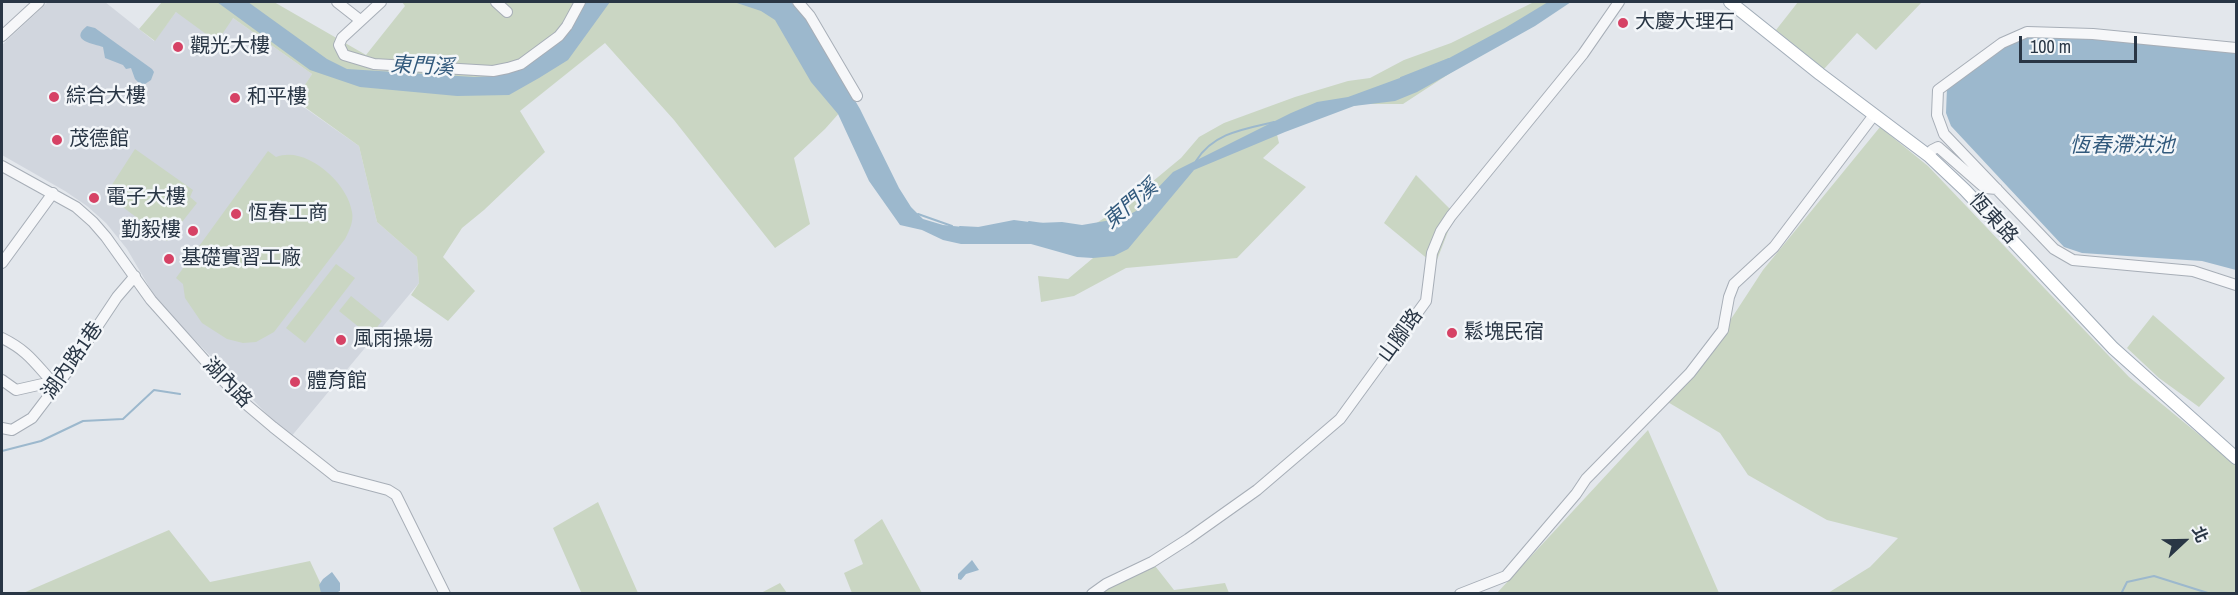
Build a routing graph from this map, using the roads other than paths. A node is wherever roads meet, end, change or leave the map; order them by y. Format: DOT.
graph roads {
  1 [pos="39,2"];
  2 [pos="337,2"];
  3 [pos="381,2"];
  4 [pos="496,2"];
  5 [pos="580,2"];
  6 [pos="798,2"];
  7 [pos="1619,2"];
  8 [pos="1730,2"];
  9 [pos="507,12"];
  10 [pos="360,20"];
  11 [pos="2,36"];
  12 [pos="2236,48"];
  13 [pos="857,96"];
  14 [pos="1874,115"];
  15 [pos="1929,156"];
  16 [pos="2,166"];
  17 [pos="1997,189"];
  18 [pos="52,193"];
  19 [pos="2,263"];
  20 [pos="135,276"];
  21 [pos="2236,285"];
  22 [pos="2,338"];
  23 [pos="2,380"];
  24 [pos="56,386"];
  25 [pos="2,428"];
  26 [pos="2236,458"];
  27 [pos="445,594"];
  28 [pos="1092,594"];
  29 [pos="1460,594"];
  1 -- 11 [label="street"];
  2 -- 10 [label="street"];
  3 -- 10 [label="street"];
  4 -- 9 [label="street"];
  5 -- 10 [label="street"];
  6 -- 13 [label="street"];
  7 -- 28 [label="street, 山腳路"];
  8 -- 14 [label="main road, 恆東路"];
  12 -- 17 [label="street"];
  14 -- 15 [label="main road, 恆東路"];
  14 -- 29 [label="street"];
  15 -- 17 [label="street"];
  15 -- 26 [label="main road, 恆東路"];
  16 -- 18 [label="street, 湖內路"];
  17 -- 21 [label="street"];
  18 -- 19 [label="street"];
  18 -- 20 [label="street, 湖內路"];
  20 -- 24 [label="street, 湖內路1巷"];
  20 -- 27 [label="street, 湖內路"];
  22 -- 24 [label="street"];
  23 -- 24 [label="street"];
  24 -- 25 [label="street, 湖內路1巷"];
}
